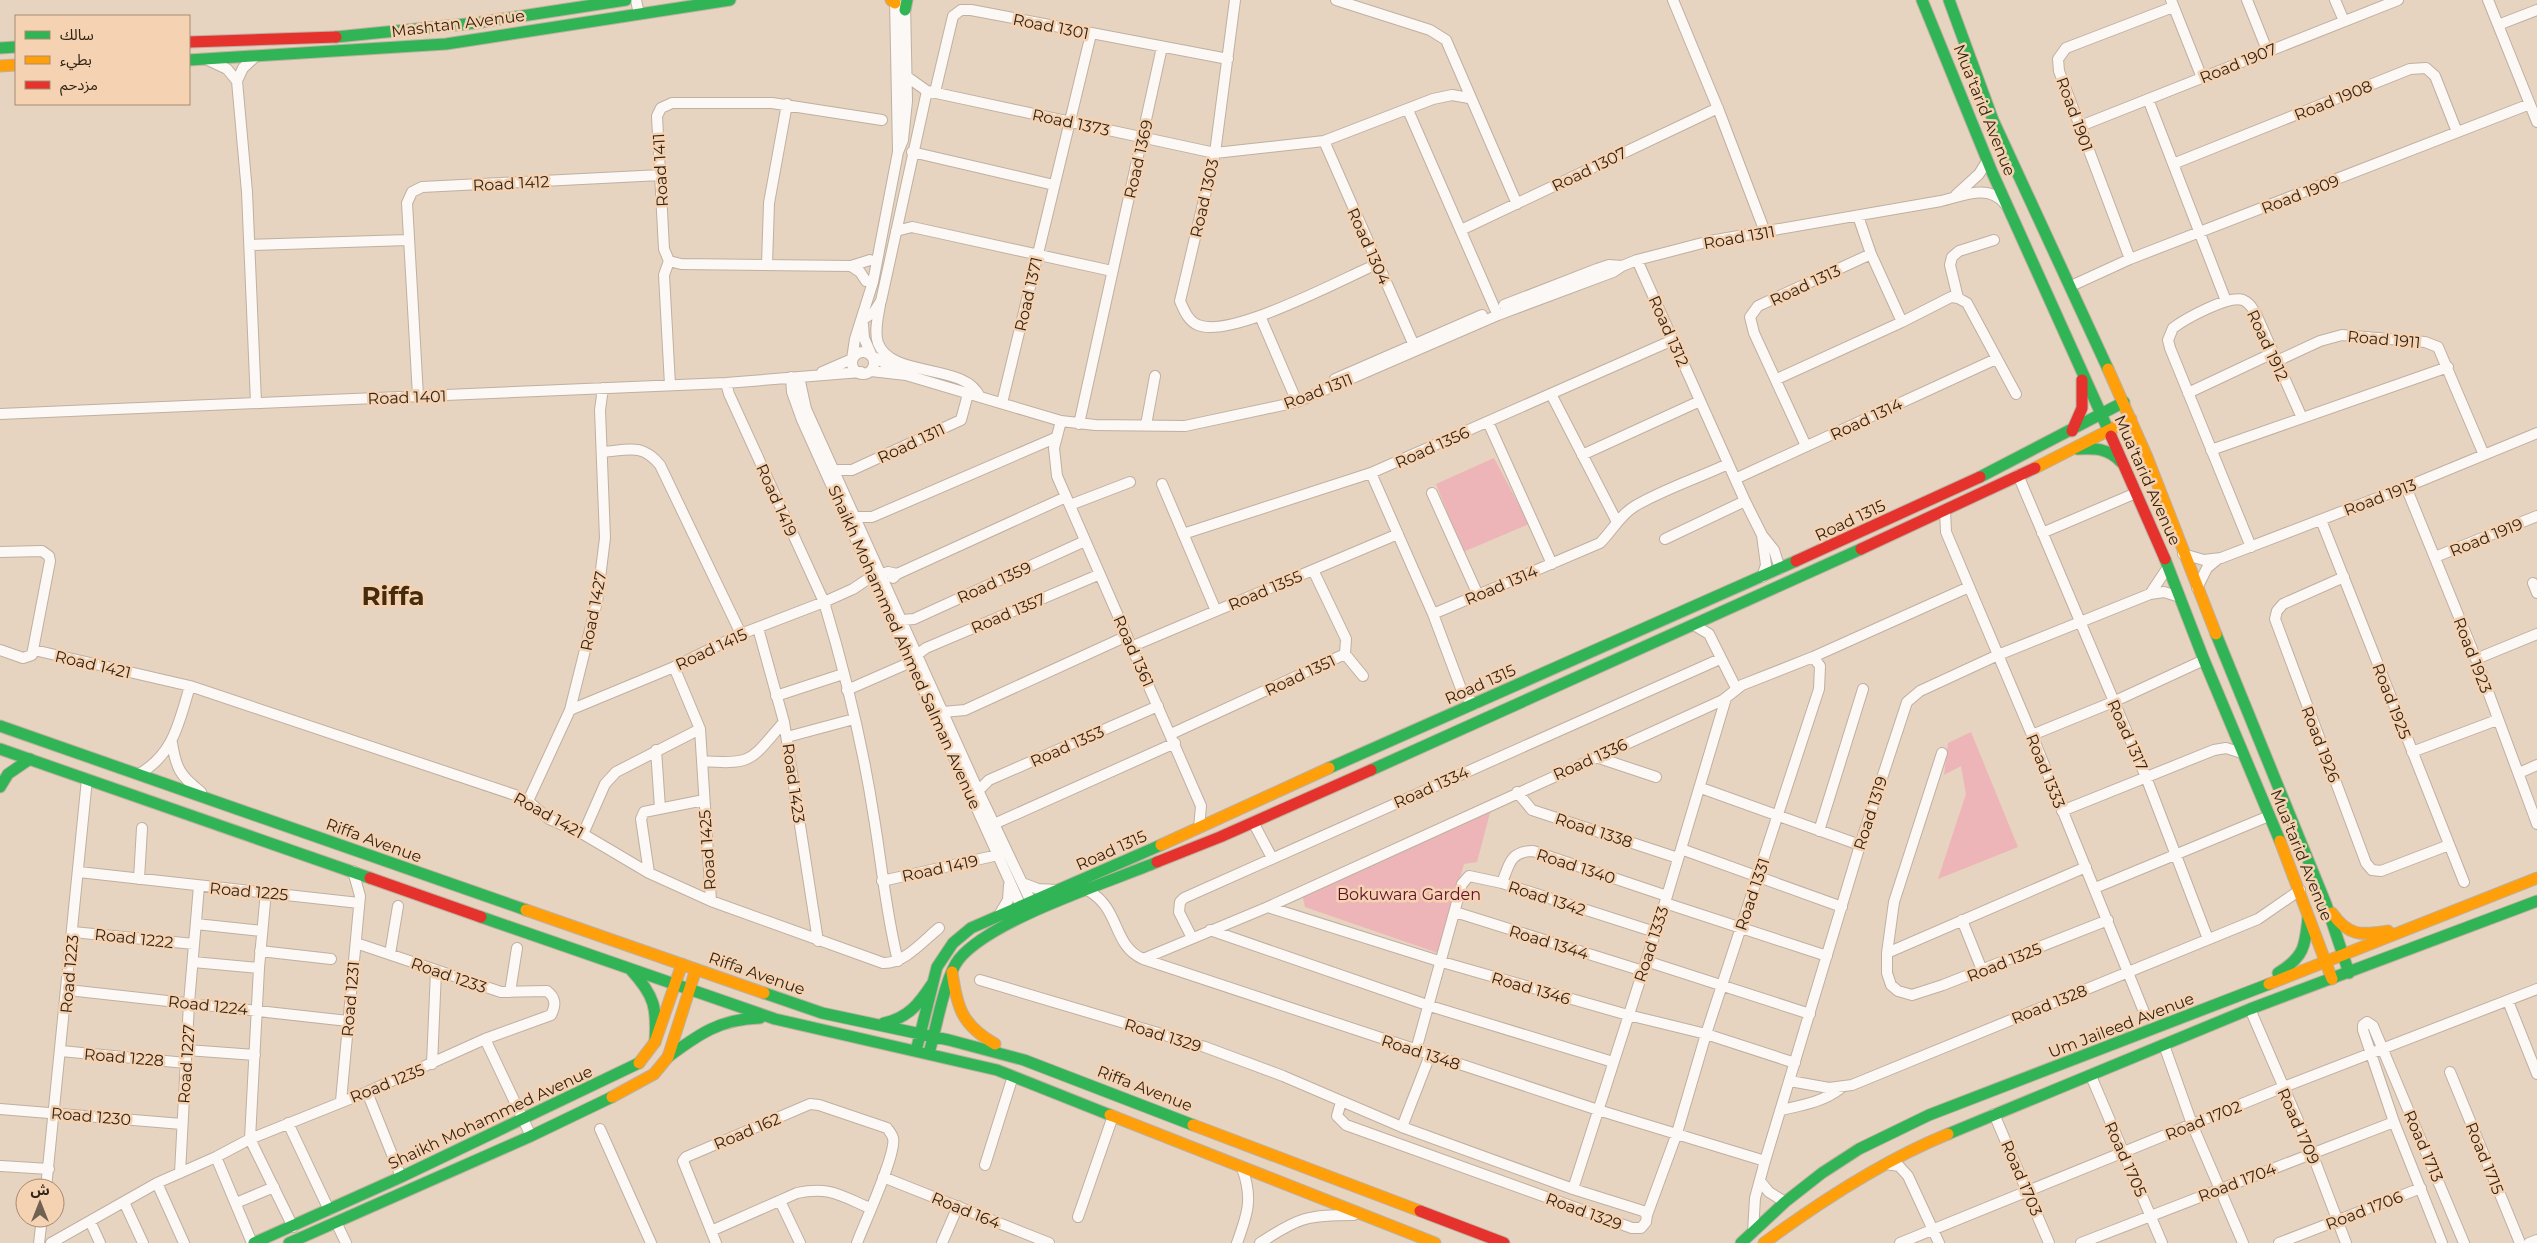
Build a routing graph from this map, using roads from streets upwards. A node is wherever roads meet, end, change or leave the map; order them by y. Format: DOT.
graph roads {
  1 [pos="626,0"];
  2 [pos="636,0"];
  3 [pos="730,0"];
  4 [pos="1235,0"];
  5 [pos="1336,0"];
  6 [pos="1673,0"];
  7 [pos="1922,0"];
  8 [pos="1949,0"];
  9 [pos="1957,0"];
  10 [pos="2247,0"];
  11 [pos="2335,0"];
  12 [pos="2398,0"];
  13 [pos="2488,0"];
  14 [pos="605,2"];
  15 [pos="900,2"];
  16 [pos="2172,3"];
  17 [pos="1362,4"];
  18 [pos="2537,10"];
  19 [pos="634,15"];
  20 [pos="2344,21"];
  21 [pos="2498,25"];
  22 [pos="1091,34"];
  23 [pos="190,42"];
  24 [pos="15,47"];
  25 [pos="1162,47"];
  26 [pos="0,48"];
  27 [pos="2268,50"];
  28 [pos="256,56"];
  29 [pos="208,59"];
  30 [pos="1228,59"];
  31 [pos="190,60"];
  32 [pos="9,66"];
  33 [pos="1975,71"];
  34 [pos="0,72"];
  35 [pos="906,76"];
  36 [pos="2202,78"];
  37 [pos="237,81"];
  38 [pos="931,92"];
  39 [pos="1469,98"];
  40 [pos="2148,99"];
  41 [pos="907,101"];
  42 [pos="786,104"];
  43 [pos="2530,104"];
  44 [pos="1718,108"];
  45 [pos="898,110"];
  46 [pos="1408,110"];
  47 [pos="882,120"];
  48 [pos="905,121"];
  49 [pos="1070,122"];
  50 [pos="2537,122"];
  51 [pos="2078,127"];
  52 [pos="2457,132"];
  53 [pos="896,138"];
  54 [pos="1143,138"];
  55 [pos="915,139"];
  56 [pos="1324,141"];
  57 [pos="898,152"];
  58 [pos="912,152"];
  59 [pos="1215,153"];
  60 [pos="1987,161"];
  61 [pos="2173,164"];
  62 [pos="661,175"];
  63 [pos="1054,185"];
  64 [pos="1953,198"];
  65 [pos="1516,204"];
  66 [pos="2010,211"];
  67 [pos="899,214"];
  68 [pos="1858,216"];
  69 [pos="912,228"];
  70 [pos="1461,230"];
  71 [pos="896,231"];
  72 [pos="1765,232"];
  73 [pos="2200,233"];
  74 [pos="408,240"];
  75 [pos="1994,240"];
  76 [pos="250,245"];
  77 [pos="1871,254"];
  78 [pos="1037,256"];
  79 [pos="2130,259"];
  80 [pos="1637,260"];
  81 [pos="669,261"];
  82 [pos="767,264"];
  83 [pos="1377,264"];
  84 [pos="851,266"];
  85 [pos="1622,266"];
  86 [pos="871,268"];
  87 [pos="1112,271"];
  88 [pos="866,281"];
  89 [pos="2071,286"];
  90 [pos="1958,298"];
  91 [pos="866,300"];
  92 [pos="881,301"];
  93 [pos="2226,301"];
  94 [pos="1495,309"];
  95 [pos="1260,316"];
  96 [pos="862,320"];
  97 [pos="1902,322"];
  98 [pos="1673,340"];
  99 [pos="1415,347"];
  100 [pos="872,355"];
  101 [pos="2076,357"];
  102 [pos="2275,357"];
  103 [pos="852,359"];
  104 [pos="1996,360"];
  105 [pos="2448,367"];
  106 [pos="866,372"];
  107 [pos="814,375"];
  108 [pos="906,375"];
  109 [pos="1155,376"];
  110 [pos="795,377"];
  111 [pos="1777,379"];
  112 [pos="730,383"];
  113 [pos="670,385"];
  114 [pos="598,388"];
  115 [pos="2188,393"];
  116 [pos="968,394"];
  117 [pos="1551,394"];
  118 [pos="2016,394"];
  119 [pos="418,396"];
  120 [pos="980,397"];
  121 [pos="1296,399"];
  122 [pos="1700,401"];
  123 [pos="2124,402"];
  124 [pos="256,403"];
  125 [pos="1002,403"];
  126 [pos="0,414"];
  127 [pos="2101,414"];
  128 [pos="2131,418"];
  129 [pos="2302,418"];
  130 [pos="1061,421"];
  131 [pos="1488,422"];
  132 [pos="1079,424"];
  133 [pos="1146,425"];
  134 [pos="2109,430"];
  135 [pos="2072,431"];
  136 [pos="2537,433"];
  137 [pos="1055,438"];
  138 [pos="1806,446"];
  139 [pos="2074,449"];
  140 [pos="2211,450"];
  141 [pos="603,452"];
  142 [pos="1582,455"];
  143 [pos="2484,455"];
  144 [pos="1728,464"];
  145 [pos="2124,465"];
  146 [pos="835,470"];
  147 [pos="1371,473"];
  148 [pos="2018,475"];
  149 [pos="1735,479"];
  150 [pos="1130,482"];
  151 [pos="1162,484"];
  152 [pos="2406,487"];
  153 [pos="1432,493"];
  154 [pos="2136,493"];
  155 [pos="1068,501"];
  156 [pos="1745,501"];
  157 [pos="1945,511"];
  158 [pos="2537,516"];
  159 [pos="855,517"];
  160 [pos="1928,519"];
  161 [pos="2321,520"];
  162 [pos="1616,522"];
  163 [pos="1946,532"];
  164 [pos="2042,533"];
  165 [pos="1183,534"];
  166 [pos="1398,534"];
  167 [pos="1762,535"];
  168 [pos="1665,539"];
  169 [pos="1084,541"];
  170 [pos="2251,547"];
  171 [pos="0,552"];
  172 [pos="2183,554"];
  173 [pos="2435,557"];
  174 [pos="2221,558"];
  175 [pos="1552,564"];
  176 [pos="2168,567"];
  177 [pos="1780,569"];
  178 [pos="1313,570"];
  179 [pos="897,574"];
  180 [pos="1098,575"];
  181 [pos="877,576"];
  182 [pos="1762,577"];
  183 [pos="2344,577"];
  184 [pos="1780,586"];
  185 [pos="1969,587"];
  186 [pos="883,588"];
  187 [pos="2197,588"];
  188 [pos="853,589"];
  189 [pos="2150,594"];
  190 [pos="1478,595"];
  191 [pos="2180,596"];
  192 [pos="824,602"];
  193 [pos="1216,611"];
  194 [pos="1433,614"];
  195 [pos="1712,617"];
  196 [pos="903,620"];
  197 [pos="2079,621"];
  198 [pos="1694,625"];
  199 [pos="758,628"];
  200 [pos="741,634"];
  201 [pos="2537,634"];
  202 [pos="1128,636"];
  203 [pos="1712,639"];
  204 [pos="1132,646"];
  205 [pos="0,650"];
  206 [pos="34,650"];
  207 [pos="1344,654"];
  208 [pos="1998,655"];
  209 [pos="1813,656"];
  210 [pos="915,658"];
  211 [pos="1720,659"];
  212 [pos="2476,659"];
  213 [pos="2204,660"];
  214 [pos="674,667"];
  215 [pos="843,674"];
  216 [pos="1363,676"];
  217 [pos="190,686"];
  218 [pos="1736,688"];
  219 [pos="1863,689"];
  220 [pos="847,690"];
  221 [pos="776,696"];
  222 [pos="1726,698"];
  223 [pos="2113,702"];
  224 [pos="1475,704"];
  225 [pos="1158,706"];
  226 [pos="570,710"];
  227 [pos="965,710"];
  228 [pos="943,712"];
  229 [pos="854,719"];
  230 [pos="2497,720"];
  231 [pos="784,722"];
  232 [pos="0,726"];
  233 [pos="700,728"];
  234 [pos="951,728"];
  235 [pos="2032,735"];
  236 [pos="787,737"];
  237 [pos="1173,738"];
  238 [pos="172,743"];
  239 [pos="0,749"];
  240 [pos="656,750"];
  241 [pos="2412,752"];
  242 [pos="1942,753"];
  243 [pos="2242,753"];
  244 [pos="1596,756"];
  245 [pos="30,759"];
  246 [pos="702,762"];
  247 [pos="2537,766"];
  248 [pos="2519,773"];
  249 [pos="139,774"];
  250 [pos="1656,777"];
  251 [pos="2146,777"];
  252 [pos="87,779"];
  253 [pos="0,787"];
  254 [pos="1700,788"];
  255 [pos="978,790"];
  256 [pos="1517,792"];
  257 [pos="704,800"];
  258 [pos="214,801"];
  259 [pos="528,801"];
  260 [pos="1201,806"];
  261 [pos="660,808"];
  262 [pos="2062,810"];
  263 [pos="1779,816"];
  264 [pos="2269,816"];
  265 [pos="1222,817"];
  266 [pos="1253,822"];
  267 [pos="994,824"];
  268 [pos="2537,824"];
  269 [pos="142,828"];
  270 [pos="1199,828"];
  271 [pos="1819,831"];
  272 [pos="583,834"];
  273 [pos="1860,845"];
  274 [pos="2449,845"];
  275 [pos="1680,854"];
  276 [pos="998,855"];
  277 [pos="2176,855"];
  278 [pos="1272,858"];
  279 [pos="2086,867"];
  280 [pos="353,871"];
  281 [pos="79,872"];
  282 [pos="649,872"];
  283 [pos="1758,878"];
  284 [pos="2537,878"];
  285 [pos="139,879"];
  286 [pos="1088,879"];
  287 [pos="378,880"];
  288 [pos="882,880"];
  289 [pos="2464,882"];
  290 [pos="1502,883"];
  291 [pos="1009,884"];
  292 [pos="1025,884"];
  293 [pos="198,886"];
  294 [pos="1101,886"];
  295 [pos="1065,888"];
  296 [pos="2095,888"];
  297 [pos="2300,890"];
  298 [pos="266,891"];
  299 [pos="1089,891"];
  300 [pos="1666,899"];
  301 [pos="360,900"];
  302 [pos="711,901"];
  303 [pos="2537,901"];
  304 [pos="2326,904"];
  305 [pos="1107,905"];
  306 [pos="398,906"];
  307 [pos="1842,906"];
  308 [pos="1268,907"];
  309 [pos="1028,909"];
  310 [pos="1455,912"];
  311 [pos="2309,914"];
  312 [pos="996,918"];
  313 [pos="1962,920"];
  314 [pos="2108,920"];
  315 [pos="196,924"];
  316 [pos="939,928"];
  317 [pos="2414,928"];
  318 [pos="1741,929"];
  319 [pos="1210,930"];
  320 [pos="262,931"];
  321 [pos="73,932"];
  322 [pos="1655,932"];
  323 [pos="1192,938"];
  324 [pos="2208,939"];
  325 [pos="818,941"];
  326 [pos="356,943"];
  327 [pos="194,944"];
  328 [pos="516,948"];
  329 [pos="260,951"];
  330 [pos="1887,953"];
  331 [pos="390,954"];
  332 [pos="1826,956"];
  333 [pos="2342,956"];
  334 [pos="1143,959"];
  335 [pos="331,960"];
  336 [pos="898,961"];
  337 [pos="193,962"];
  338 [pos="1442,962"];
  339 [pos="2327,962"];
  340 [pos="682,964"];
  341 [pos="628,966"];
  342 [pos="1644,966"];
  343 [pos="259,968"];
  344 [pos="696,969"];
  345 [pos="1982,970"];
  346 [pos="436,971"];
  347 [pos="2129,971"];
  348 [pos="952,972"];
  349 [pos="2349,973"];
  350 [pos="2332,979"];
  351 [pos="980,980"];
  352 [pos="676,984"];
  353 [pos="932,984"];
  354 [pos="1722,986"];
  355 [pos="689,989"];
  356 [pos="2537,989"];
  357 [pos="68,990"];
  358 [pos="510,992"];
  359 [pos="2242,994"];
  360 [pos="2508,1001"];
  361 [pos="189,1003"];
  362 [pos="555,1006"];
  363 [pos="1430,1006"];
  364 [pos="2250,1009"];
  365 [pos="258,1010"];
  366 [pos="2144,1012"];
  367 [pos="1810,1014"];
  368 [pos="1628,1015"];
  369 [pos="776,1019"];
  370 [pos="348,1022"];
  371 [pos="876,1024"];
  372 [pos="920,1032"];
  373 [pos="1706,1034"];
  374 [pos="934,1035"];
  375 [pos="485,1039"];
  376 [pos="655,1042"];
  377 [pos="2164,1045"];
  378 [pos="2383,1049"];
  379 [pos="187,1050"];
  380 [pos="916,1050"];
  381 [pos="1416,1050"];
  382 [pos="61,1051"];
  383 [pos="929,1053"];
  384 [pos="255,1055"];
  385 [pos="1430,1055"];
  386 [pos="2371,1055"];
  387 [pos="668,1057"];
  388 [pos="1024,1060"];
  389 [pos="1613,1062"];
  390 [pos="186,1063"];
  391 [pos="1795,1063"];
  392 [pos="432,1064"];
  393 [pos="2450,1072"];
  394 [pos="2537,1074"];
  395 [pos="1013,1076"];
  396 [pos="2090,1076"];
  397 [pos="1790,1081"];
  398 [pos="1841,1088"];
  399 [pos="2281,1088"];
  400 [pos="367,1092"];
  401 [pos="341,1101"];
  402 [pos="1341,1102"];
  403 [pos="0,1109"];
  404 [pos="1598,1110"];
  405 [pos="1780,1110"];
  406 [pos="54,1113"];
  407 [pos="1994,1114"];
  408 [pos="1113,1116"];
  409 [pos="522,1120"];
  410 [pos="2394,1122"];
  411 [pos="288,1123"];
  412 [pos="182,1124"];
  413 [pos="2192,1124"];
  414 [pos="1402,1127"];
  415 [pos="600,1129"];
  416 [pos="1677,1133"];
  417 [pos="531,1136"];
  418 [pos="250,1139"];
  419 [pos="2123,1153"];
  420 [pos="2312,1153"];
  421 [pos="216,1157"];
  422 [pos="1765,1161"];
  423 [pos="1885,1164"];
  424 [pos="985,1165"];
  425 [pos="1,1166"];
  426 [pos="1242,1168"];
  427 [pos="49,1169"];
  428 [pos="180,1173"];
  429 [pos="401,1177"];
  430 [pos="883,1177"];
  431 [pos="48,1178"];
  432 [pos="1760,1181"];
  433 [pos="157,1183"];
  434 [pos="274,1187"];
  435 [pos="2221,1188"];
  436 [pos="2421,1188"];
  437 [pos="1574,1189"];
  438 [pos="2027,1192"];
  439 [pos="780,1201"];
  440 [pos="124,1202"];
  441 [pos="236,1202"];
  442 [pos="1785,1202"];
  443 [pos="958,1206"];
  444 [pos="870,1208"];
  445 [pos="329,1210"];
  446 [pos="1363,1215"];
  447 [pos="1647,1215"];
  448 [pos="2151,1215"];
  449 [pos="1078,1217"];
  450 [pos="90,1220"];
  451 [pos="2337,1220"];
  452 [pos="336,1222"];
  453 [pos="293,1227"];
  454 [pos="41,1228"];
  455 [pos="1934,1229"];
  456 [pos="711,1231"];
  457 [pos="1753,1232"];
  458 [pos="1410,1238"];
  459 [pos="1029,1239"];
  460 [pos="2537,1240"];
  461 [pos="39,1243"];
  462 [pos="51,1243"];
  463 [pos="100,1243"];
  464 [pos="144,1243"];
  465 [pos="184,1243"];
  466 [pos="253,1243"];
  467 [pos="289,1243"];
  468 [pos="346,1243"];
  469 [pos="651,1243"];
  470 [pos="716,1243"];
  471 [pos="800,1243"];
  472 [pos="857,1243"];
  473 [pos="942,1243"];
  474 [pos="1049,1243"];
  475 [pos="1237,1243"];
  476 [pos="1260,1243"];
  477 [pos="1435,1243"];
  478 [pos="1504,1243"];
  479 [pos="1741,1243"];
  480 [pos="1764,1243"];
  481 [pos="1900,1243"];
  482 [pos="1939,1243"];
  483 [pos="2050,1243"];
  484 [pos="2081,1243"];
  485 [pos="2162,1243"];
  486 [pos="2243,1243"];
  487 [pos="2279,1243"];
  488 [pos="2346,1243"];
  489 [pos="2442,1243"];
  490 [pos="2464,1243"];
  491 [pos="2520,1243"];
  492 [pos="2529,1243"];
  1 -- 14 [label="street, Mashtan Avenue"];
  1 -- 19 [label="street"];
  2 -- 19 [label="street"];
  3 -- 19 [label="street, Mashtan Avenue"];
  4 -- 30 [label="street, Road 1303"];
  5 -- 17 [label="street"];
  6 -- 44 [label="street"];
  7 -- 60 [label="street, Mua'tarid Avenue"];
  8 -- 33 [label="street, Mua'tarid Avenue"];
  9 -- 33 [label="street"];
  10 -- 27 [label="street"];
  11 -- 20 [label="street"];
  12 -- 20 [label="street, Road 1907"];
  13 -- 21 [label="street"];
  14 -- 23 [label="street, Mashtan Avenue"];
  15 -- 35 [label="street"];
  15 -- 45 [label="street"];
  16 -- 36 [label="street, Road 1901"];
  16 -- 51 [label="street, Road 1901"];
  17 -- 39 [label="street"];
  18 -- 21 [label="street"];
  19 -- 28 [label="street, Mashtan Avenue"];
  20 -- 27 [label="street, Road 1907"];
  21 -- 43 [label="street"];
  22 -- 25 [label="street, Road 1301"];
  22 -- 38 [label="street, Road 1301"];
  22 -- 49 [label="street, Road 1371"];
  24 -- 26 [label="street"];
  25 -- 30 [label="street, Road 1301"];
  25 -- 54 [label="street, Road 1369"];
  27 -- 36 [label="street, Road 1907"];
  28 -- 29 [label="street, Mashtan Avenue"];
  28 -- 37 [label="street"];
  29 -- 31 [label="street, Mashtan Avenue"];
  29 -- 37 [label="street"];
  30 -- 59 [label="street, Road 1303"];
  32 -- 34 [label="street"];
  33 -- 89 [label="street, Mua'tarid Avenue"];
  35 -- 38 [label="street"];
  35 -- 41 [label="street"];
  36 -- 40 [label="street, Road 1907"];
  37 -- 76 [label="street"];
  38 -- 41 [label="street"];
  38 -- 49 [label="street, Road 1373"];
  38 -- 55 [label="street, Road 1301"];
  39 -- 46 [label="street"];
  39 -- 65 [label="street"];
  40 -- 51 [label="street, Road 1907"];
  40 -- 61 [label="street"];
  41 -- 48 [label="street"];
  42 -- 47 [label="street, Road 1411"];
  42 -- 62 [label="street, Road 1411"];
  42 -- 82 [label="street"];
  43 -- 50 [label="street"];
  43 -- 52 [label="street, Road 1909"];
  44 -- 65 [label="street, Road 1307"];
  44 -- 72 [label="street"];
  45 -- 47 [label="street"];
  45 -- 53 [label="street"];
  46 -- 56 [label="street"];
  46 -- 70 [label="street"];
  47 -- 53 [label="street"];
  48 -- 55 [label="street"];
  48 -- 57 [label="street"];
  49 -- 54 [label="street, Road 1373"];
  49 -- 63 [label="street, Road 1371"];
  51 -- 79 [label="street, Road 1901"];
  52 -- 61 [label="street, Road 1908"];
  52 -- 73 [label="street, Road 1909"];
  53 -- 57 [label="street"];
  54 -- 59 [label="street, Road 1373"];
  54 -- 87 [label="street, Road 1369"];
  55 -- 58 [label="street, Road 1301"];
  56 -- 59 [label="street"];
  56 -- 83 [label="street, Road 1304"];
  57 -- 86 [label="street"];
  58 -- 63 [label="street"];
  58 -- 67 [label="street, Road 1301"];
  59 -- 95 [label="street, Road 1303"];
  60 -- 64 [label="street"];
  60 -- 66 [label="street, Mua'tarid Avenue"];
  61 -- 73 [label="street"];
  62 -- 74 [label="street, Road 1412"];
  62 -- 81 [label="street, Road 1411"];
  63 -- 78 [label="street, Road 1371"];
  64 -- 66 [label="street, Road 1311"];
  64 -- 68 [label="street, Road 1311"];
  65 -- 70 [label="street, Road 1307"];
  66 -- 101 [label="street, Mua'tarid Avenue"];
  67 -- 69 [label="street"];
  67 -- 71 [label="street, Road 1301"];
  68 -- 72 [label="street, Road 1311"];
  68 -- 77 [label="street"];
  69 -- 71 [label="street"];
  69 -- 78 [label="street"];
  70 -- 94 [label="street"];
  71 -- 92 [label="street, Road 1301"];
  72 -- 80 [label="street, Road 1311"];
  73 -- 79 [label="street, Road 1909"];
  73 -- 93 [label="street"];
  74 -- 76 [label="street"];
  74 -- 119 [label="street, Road 1412"];
  75 -- 90 [label="street"];
  76 -- 124 [label="street"];
  77 -- 97 [label="street"];
  77 -- 111 [label="street, Road 1313"];
  78 -- 87 [label="street"];
  78 -- 125 [label="street, Road 1371"];
  79 -- 89 [label="street, Road 1909"];
  80 -- 85 [label="street, Road 1311"];
  80 -- 98 [label="street, Road 1312"];
  81 -- 82 [label="street"];
  81 -- 113 [label="street"];
  82 -- 84 [label="street"];
  83 -- 95 [label="street, Road 1303"];
  83 -- 99 [label="street, Road 1304"];
  84 -- 86 [label="street"];
  84 -- 88 [label="street"];
  85 -- 94 [label="street, Road 1311"];
  85 -- 99 [label="street, Road 1311"];
  86 -- 88 [label="street"];
  86 -- 91 [label="street"];
  87 -- 132 [label="street, Road 1369"];
  88 -- 91 [label="street"];
  89 -- 123 [label="street, Mua'tarid Avenue"];
  90 -- 97 [label="street"];
  90 -- 104 [label="street"];
  91 -- 96 [label="street"];
  92 -- 96 [label="street"];
  92 -- 120 [label="street, Road 1301"];
  93 -- 102 [label="street, Road 1912"];
  93 -- 115 [label="street, Road 1912"];
  94 -- 99 [label="street, Road 1311"];
  95 -- 121 [label="street"];
  96 -- 100 [label="street"];
  96 -- 103 [label="street"];
  97 -- 111 [label="street"];
  98 -- 117 [label="street, Road 1356"];
  98 -- 122 [label="street, Road 1312"];
  99 -- 121 [label="street, Road 1311"];
  100 -- 103 [label="street, Road 1401"];
  100 -- 106 [label="street"];
  100 -- 108 [label="street, Road 1311"];
  101 -- 127 [label="street, Mua'tarid Avenue"];
  101 -- 135 [label="street"];
  102 -- 105 [label="street, Road 1911"];
  102 -- 115 [label="street, Road 1911"];
  102 -- 129 [label="street, Road 1912"];
  103 -- 106 [label="street"];
  103 -- 107 [label="street, Road 1401"];
  104 -- 118 [label="street"];
  104 -- 138 [label="street, Road 1314"];
  105 -- 129 [label="street"];
  105 -- 143 [label="street, Road 1911"];
  106 -- 107 [label="street, Road 1401"];
  106 -- 108 [label="street, Road 1311"];
  107 -- 110 [label="street, Road 1401"];
  108 -- 116 [label="street, Road 1311"];
  109 -- 133 [label="street"];
  110 -- 112 [label="street, Road 1401"];
  110 -- 146 [label="street, Shaikh Mohammed Ahmed Salman Avenue"];
  110 -- 181 [label="street, Shaikh Mohammed Ahmed Salman Avenue"];
  111 -- 138 [label="street, Road 1313"];
  112 -- 113 [label="street, Road 1401"];
  112 -- 192 [label="street, Road 1419"];
  113 -- 114 [label="street, Road 1401"];
  114 -- 119 [label="street, Road 1401"];
  114 -- 141 [label="street, Road 1427"];
  115 -- 140 [label="street, Road 1912"];
  116 -- 120 [label="street, Road 1311"];
  116 -- 146 [label="street, Road 1311"];
  117 -- 131 [label="street, Road 1356"];
  117 -- 142 [label="street"];
  119 -- 124 [label="street, Road 1401"];
  120 -- 125 [label="street, Road 1311"];
  121 -- 133 [label="street, Road 1311"];
  122 -- 142 [label="street"];
  122 -- 144 [label="street, Road 1312"];
  123 -- 127 [label="street, Road 1315"];
  123 -- 128 [label="street, Mua'tarid Avenue"];
  124 -- 126 [label="street, Road 1401"];
  125 -- 130 [label="street, Road 1311"];
  127 -- 134 [label="street, Mua'tarid Avenue"];
  127 -- 135 [label="street, Road 1315"];
  128 -- 134 [label="street, Road 1315"];
  128 -- 172 [label="street, Mua'tarid Avenue"];
  129 -- 140 [label="street"];
  130 -- 132 [label="street, Road 1311"];
  130 -- 137 [label="street, Road 1361"];
  131 -- 147 [label="street, Road 1356"];
  131 -- 175 [label="street"];
  132 -- 133 [label="street, Road 1311"];
  134 -- 139 [label="street, Road 1315"];
  134 -- 145 [label="street, Mua'tarid Avenue"];
  135 -- 177 [label="street, Road 1315"];
  136 -- 143 [label="street, Road 1913"];
  137 -- 155 [label="street, Road 1361"];
  137 -- 159 [label="street"];
  138 -- 149 [label="street, Road 1314"];
  139 -- 145 [label="street"];
  139 -- 148 [label="street, Road 1315"];
  140 -- 170 [label="street, Road 1912"];
  141 -- 200 [label="street"];
  141 -- 226 [label="street, Road 1427"];
  142 -- 162 [label="street"];
  143 -- 152 [label="street, Road 1913"];
  144 -- 149 [label="street, Road 1312"];
  144 -- 162 [label="street, Road 1314"];
  145 -- 154 [label="street, Mua'tarid Avenue"];
  146 -- 159 [label="street, Shaikh Mohammed Ahmed Salman Avenue"];
  147 -- 165 [label="street, Road 1356"];
  147 -- 166 [label="street"];
  148 -- 157 [label="street, Road 1315"];
  148 -- 164 [label="street, Road 1317"];
  149 -- 156 [label="street, Road 1312"];
  150 -- 155 [label="street"];
  151 -- 165 [label="street"];
  152 -- 161 [label="street, Road 1913"];
  152 -- 173 [label="street, Road 1923"];
  153 -- 190 [label="street"];
  154 -- 164 [label="street"];
  154 -- 176 [label="street, Mua'tarid Avenue"];
  155 -- 169 [label="street, Road 1361"];
  155 -- 179 [label="street"];
  156 -- 167 [label="street, Road 1312"];
  156 -- 168 [label="street"];
  157 -- 160 [label="street, Road 1315"];
  157 -- 163 [label="street, Road 1333"];
  158 -- 173 [label="street, Road 1919"];
  159 -- 181 [label="street, Shaikh Mohammed Ahmed Salman Avenue"];
  160 -- 163 [label="street"];
  160 -- 184 [label="street, Road 1315"];
  161 -- 170 [label="street, Road 1913"];
  161 -- 183 [label="street, Road 1925"];
  162 -- 175 [label="street, Road 1314"];
  163 -- 185 [label="street, Road 1333"];
  164 -- 197 [label="street, Road 1317"];
  165 -- 193 [label="street"];
  166 -- 178 [label="street, Road 1355"];
  166 -- 194 [label="street"];
  167 -- 177 [label="street, Road 1312"];
  167 -- 182 [label="street, Road 1312"];
  169 -- 180 [label="street, Road 1361"];
  169 -- 196 [label="street, Road 1359"];
  170 -- 174 [label="street, Road 1913"];
  171 -- 206 [label="street"];
  172 -- 174 [label="street, Road 1913"];
  172 -- 187 [label="street, Mua'tarid Avenue"];
  173 -- 212 [label="street, Road 1923"];
  174 -- 187 [label="street, Road 1913"];
  175 -- 190 [label="street, Road 1314"];
  176 -- 189 [label="street"];
  176 -- 191 [label="street, Mua'tarid Avenue"];
  177 -- 182 [label="street, Road 1315"];
  177 -- 184 [label="street"];
  178 -- 193 [label="street, Road 1355"];
  178 -- 207 [label="street, Road 1351"];
  179 -- 181 [label="street"];
  179 -- 186 [label="street"];
  180 -- 202 [label="street, Road 1361"];
  180 -- 210 [label="street, Road 1357"];
  181 -- 186 [label="street, Shaikh Mohammed Ahmed Salman Avenue"];
  181 -- 188 [label="street, Road 1415"];
  182 -- 224 [label="street, Road 1315"];
  183 -- 241 [label="street, Road 1925"];
  183 -- 274 [label="street, Road 1926"];
  184 -- 195 [label="street, Road 1315"];
  185 -- 208 [label="street, Road 1333"];
  185 -- 209 [label="street, Road 1336"];
  186 -- 188 [label="street, Road 1415"];
  186 -- 196 [label="street, Shaikh Mohammed Ahmed Salman Avenue"];
  186 -- 210 [label="street, Shaikh Mohammed Ahmed Salman Avenue"];
  187 -- 304 [label="street, Mua'tarid Avenue"];
  188 -- 192 [label="street, Road 1415"];
  189 -- 191 [label="street, Road 1319"];
  189 -- 197 [label="street, Road 1319"];
  190 -- 194 [label="street, Road 1314"];
  191 -- 213 [label="street, Mua'tarid Avenue"];
  192 -- 199 [label="street, Road 1415"];
  192 -- 215 [label="street"];
  193 -- 204 [label="street, Road 1355"];
  194 -- 224 [label="street"];
  195 -- 198 [label="street, Road 1315"];
  195 -- 203 [label="street"];
  196 -- 210 [label="street, Shaikh Mohammed Ahmed Salman Avenue"];
  197 -- 208 [label="street, Road 1319"];
  197 -- 223 [label="street, Road 1317"];
  198 -- 203 [label="street"];
  198 -- 266 [label="street, Road 1315"];
  199 -- 200 [label="street, Road 1415"];
  199 -- 221 [label="street, Road 1423"];
  200 -- 214 [label="street, Road 1415"];
  201 -- 212 [label="street"];
  202 -- 204 [label="street, Road 1361"];
  202 -- 227 [label="street"];
  203 -- 211 [label="street"];
  204 -- 225 [label="street, Road 1361"];
  205 -- 206 [label="street, Road 1421"];
  206 -- 217 [label="street, Road 1421"];
  207 -- 216 [label="street"];
  207 -- 237 [label="street, Road 1351"];
  208 -- 235 [label="street, Road 1333"];
  208 -- 273 [label="street, Road 1319"];
  209 -- 218 [label="street, Road 1336"];
  209 -- 263 [label="street, Road 1331"];
  210 -- 220 [label="street, Road 1357"];
  210 -- 228 [label="street, Shaikh Mohammed Ahmed Salman Avenue"];
  210 -- 276 [label="street, Shaikh Mohammed Ahmed Salman Avenue"];
  211 -- 218 [label="street"];
  211 -- 278 [label="street, Road 1334"];
  212 -- 230 [label="street, Road 1923"];
  213 -- 223 [label="street"];
  213 -- 243 [label="street, Mua'tarid Avenue"];
  214 -- 226 [label="street, Road 1415"];
  214 -- 233 [label="street, Road 1425"];
  215 -- 220 [label="street"];
  215 -- 221 [label="street"];
  217 -- 238 [label="street"];
  217 -- 259 [label="street, Road 1421"];
  218 -- 222 [label="street, Road 1336"];
  219 -- 271 [label="street"];
  220 -- 229 [label="street"];
  221 -- 231 [label="street, Road 1423"];
  222 -- 244 [label="street, Road 1336"];
  222 -- 254 [label="street, Road 1333"];
  223 -- 235 [label="street"];
  223 -- 251 [label="street, Road 1317"];
  224 -- 265 [label="street, Road 1315"];
  225 -- 237 [label="street, Road 1361"];
  225 -- 255 [label="street, Road 1353"];
  226 -- 259 [label="street, Road 1427"];
  227 -- 228 [label="street"];
  227 -- 234 [label="street"];
  228 -- 234 [label="street, Shaikh Mohammed Ahmed Salman Avenue"];
  229 -- 236 [label="street"];
  229 -- 288 [label="street"];
  230 -- 241 [label="street"];
  230 -- 248 [label="street, Road 1923"];
  231 -- 236 [label="street, Road 1423"];
  231 -- 246 [label="street"];
  232 -- 249 [label="street, Riffa Avenue"];
  233 -- 240 [label="street"];
  233 -- 246 [label="street, Road 1425"];
  234 -- 255 [label="street, Shaikh Mohammed Ahmed Salman Avenue"];
  235 -- 262 [label="street, Road 1333"];
  236 -- 325 [label="street, Road 1423"];
  237 -- 260 [label="street, Road 1361"];
  237 -- 267 [label="street, Road 1351"];
  238 -- 249 [label="street"];
  238 -- 258 [label="street"];
  239 -- 245 [label="street"];
  240 -- 261 [label="street"];
  240 -- 272 [label="street"];
  241 -- 274 [label="street, Road 1925"];
  242 -- 330 [label="street"];
  243 -- 251 [label="street"];
  243 -- 264 [label="street, Mua'tarid Avenue"];
  244 -- 250 [label="street"];
  244 -- 256 [label="street, Road 1336"];
  245 -- 252 [label="street"];
  245 -- 253 [label="street"];
  246 -- 257 [label="street, Road 1425"];
  247 -- 248 [label="street"];
  248 -- 268 [label="street, Road 1923"];
  249 -- 258 [label="street, Riffa Avenue"];
  251 -- 262 [label="street"];
  251 -- 277 [label="street, Road 1317"];
  252 -- 280 [label="street"];
  252 -- 281 [label="street, Road 1223"];
  254 -- 263 [label="street"];
  254 -- 275 [label="street, Road 1333"];
  255 -- 267 [label="street, Shaikh Mohammed Ahmed Salman Avenue"];
  256 -- 275 [label="street, Road 1338"];
  256 -- 308 [label="street, Road 1336"];
  257 -- 261 [label="street, Road 1425"];
  257 -- 302 [label="street, Road 1425"];
  258 -- 340 [label="street, Riffa Avenue"];
  259 -- 272 [label="street, Road 1421"];
  260 -- 265 [label="street"];
  260 -- 270 [label="street, Road 1361"];
  261 -- 282 [label="street, Road 1425"];
  262 -- 279 [label="street, Road 1333"];
  263 -- 271 [label="street"];
  263 -- 283 [label="street, Road 1331"];
  264 -- 277 [label="street"];
  264 -- 297 [label="street, Mua'tarid Avenue"];
  265 -- 270 [label="street, Road 1315"];
  266 -- 278 [label="street"];
  266 -- 294 [label="street, Road 1315"];
  267 -- 292 [label="street, Shaikh Mohammed Ahmed Salman Avenue"];
  269 -- 285 [label="street"];
  270 -- 286 [label="street, Road 1315"];
  271 -- 273 [label="street"];
  272 -- 282 [label="street, Road 1421"];
  273 -- 307 [label="street, Road 1319"];
  274 -- 289 [label="street, Road 1925"];
  275 -- 283 [label="street, Road 1338"];
  275 -- 300 [label="street, Road 1333"];
  276 -- 288 [label="street, Road 1419"];
  276 -- 291 [label="street, Shaikh Mohammed Ahmed Salman Avenue"];
  277 -- 296 [label="street"];
  277 -- 324 [label="street, Road 1317"];
  278 -- 323 [label="street, Road 1334"];
  279 -- 296 [label="street, Road 1333"];
  279 -- 313 [label="street"];
  280 -- 287 [label="street"];
  280 -- 301 [label="street, Road 1231"];
  281 -- 285 [label="street, Road 1225"];
  281 -- 321 [label="street, Road 1223"];
  282 -- 302 [label="street, Road 1421"];
  283 -- 307 [label="street, Road 1338"];
  283 -- 318 [label="street, Road 1331"];
  284 -- 317 [label="street, Um Jaileed Avenue"];
  285 -- 293 [label="street, Road 1225"];
  286 -- 294 [label="street"];
  286 -- 295 [label="street, Road 1315"];
  287 -- 301 [label="street"];
  287 -- 341 [label="street"];
  288 -- 336 [label="street"];
  290 -- 300 [label="street, Road 1340"];
  290 -- 310 [label="street, Road 1342"];
  290 -- 322 [label="street, Road 1342"];
  291 -- 309 [label="street, Shaikh Mohammed Ahmed Salman Avenue"];
  291 -- 312 [label="street"];
  292 -- 295 [label="street"];
  292 -- 309 [label="street, Shaikh Mohammed Ahmed Salman Avenue"];
  293 -- 298 [label="street, Road 1225"];
  293 -- 315 [label="street, Road 1227"];
  294 -- 299 [label="street, Road 1315"];
  294 -- 305 [label="street, Road 1348"];
  295 -- 309 [label="street, Road 1315"];
  296 -- 314 [label="street, Road 1333"];
  297 -- 311 [label="street, Mua'tarid Avenue"];
  297 -- 324 [label="street, Road 1328"];
  298 -- 301 [label="street, Road 1225"];
  298 -- 320 [label="street"];
  299 -- 305 [label="street, Road 1348"];
  299 -- 309 [label="street, Road 1315"];
  300 -- 318 [label="street, Road 1340"];
  300 -- 322 [label="street, Road 1333"];
  301 -- 326 [label="street, Road 1231"];
  302 -- 325 [label="street, Road 1421"];
  303 -- 349 [label="street, Um Jaileed Avenue"];
  304 -- 317 [label="street"];
  304 -- 333 [label="street, Mua'tarid Avenue"];
  305 -- 334 [label="street, Road 1348"];
  306 -- 331 [label="street, Road 1233"];
  307 -- 332 [label="street, Road 1319"];
  308 -- 319 [label="street, Road 1336"];
  308 -- 338 [label="street, Road 1346"];
  309 -- 312 [label="street, Road 1315"];
  309 -- 348 [label="street, Road 1315"];
  310 -- 338 [label="street, Road 1342"];
  310 -- 342 [label="street, Road 1344"];
  311 -- 339 [label="street, Mua'tarid Avenue"];
  311 -- 359 [label="street"];
  312 -- 353 [label="street, Road 1315"];
  313 -- 330 [label="street"];
  313 -- 345 [label="street"];
  314 -- 345 [label="street, Road 1325"];
  314 -- 347 [label="street, Road 1333"];
  315 -- 320 [label="street"];
  315 -- 327 [label="street, Road 1227"];
  316 -- 336 [label="street"];
  317 -- 333 [label="street, Um Jaileed Avenue"];
  318 -- 332 [label="street, Road 1340"];
  318 -- 354 [label="street, Road 1331"];
  319 -- 323 [label="street, Road 1336"];
  319 -- 363 [label="street"];
  320 -- 329 [label="street"];
  321 -- 327 [label="street, Road 1222"];
  321 -- 357 [label="street, Road 1223"];
  322 -- 342 [label="street, Road 1333"];
  323 -- 334 [label="street, Road 1336"];
  324 -- 347 [label="street, Road 1328"];
  325 -- 336 [label="street, Road 1421"];
  326 -- 331 [label="street, Road 1233"];
  326 -- 370 [label="street, Road 1231"];
  327 -- 337 [label="street, Road 1227"];
  328 -- 358 [label="street, Road 1233"];
  329 -- 335 [label="street"];
  329 -- 343 [label="street"];
  330 -- 345 [label="street, Road 1325"];
  331 -- 346 [label="street, Road 1233"];
  332 -- 367 [label="street, Road 1319"];
  333 -- 339 [label="street, Um Jaileed Avenue"];
  333 -- 349 [label="street, Mua'tarid Avenue"];
  334 -- 381 [label="street, Road 1348"];
  337 -- 343 [label="street"];
  337 -- 361 [label="street, Road 1227"];
  338 -- 363 [label="street, Road 1342"];
  338 -- 368 [label="street, Road 1346"];
  339 -- 350 [label="street, Mua'tarid Avenue"];
  339 -- 359 [label="street, Um Jaileed Avenue"];
  340 -- 344 [label="street, Riffa Avenue"];
  340 -- 352 [label="street, Shaikh Mohammed Avenue"];
  341 -- 352 [label="street"];
  341 -- 376 [label="street"];
  342 -- 354 [label="street, Road 1344"];
  342 -- 368 [label="street, Road 1333"];
  343 -- 365 [label="street"];
  344 -- 355 [label="street, Shaikh Mohammed Avenue"];
  344 -- 371 [label="street, Riffa Avenue"];
  346 -- 358 [label="street, Road 1233"];
  346 -- 392 [label="street"];
  347 -- 366 [label="street, Road 1333"];
  347 -- 398 [label="street, Road 1328"];
  348 -- 374 [label="street, Road 1315"];
  348 -- 388 [label="street"];
  349 -- 350 [label="street, Um Jaileed Avenue"];
  350 -- 364 [label="street, Um Jaileed Avenue"];
  351 -- 402 [label="street, Road 1329"];
  352 -- 355 [label="street"];
  352 -- 376 [label="street, Shaikh Mohammed Avenue"];
  353 -- 371 [label="street"];
  353 -- 372 [label="street, Road 1315"];
  354 -- 367 [label="street, Road 1344"];
  354 -- 373 [label="street, Road 1331"];
  355 -- 369 [label="street"];
  355 -- 387 [label="street, Shaikh Mohammed Avenue"];
  356 -- 360 [label="street, Road 1702"];
  357 -- 361 [label="street, Road 1224"];
  357 -- 382 [label="street, Road 1223"];
  358 -- 362 [label="street, Road 1233"];
  359 -- 442 [label="street, Um Jaileed Avenue"];
  360 -- 378 [label="street, Road 1702"];
  360 -- 394 [label="street"];
  361 -- 365 [label="street, Road 1224"];
  361 -- 379 [label="street, Road 1227"];
  362 -- 375 [label="street, Road 1235"];
  363 -- 381 [label="street, Road 1342"];
  363 -- 389 [label="street"];
  364 -- 377 [label="street, Um Jaileed Avenue"];
  364 -- 399 [label="street, Road 1709"];
  365 -- 370 [label="street, Road 1224"];
  365 -- 384 [label="street"];
  367 -- 391 [label="street, Road 1319"];
  368 -- 373 [label="street, Road 1346"];
  368 -- 389 [label="street, Road 1333"];
  369 -- 380 [label="street"];
  369 -- 387 [label="street"];
  370 -- 401 [label="street, Road 1231"];
  371 -- 372 [label="street, Riffa Avenue"];
  372 -- 374 [label="street, Riffa Avenue"];
  372 -- 380 [label="street, Road 1315"];
  373 -- 391 [label="street, Road 1346"];
  373 -- 416 [label="street, Road 1331"];
  374 -- 383 [label="street, Road 1315"];
  374 -- 388 [label="street, Riffa Avenue"];
  375 -- 392 [label="street, Road 1235"];
  375 -- 409 [label="street"];
  376 -- 409 [label="street, Shaikh Mohammed Avenue"];
  377 -- 396 [label="street, Um Jaileed Avenue"];
  377 -- 413 [label="street"];
  378 -- 386 [label="street, Road 1702"];
  378 -- 386 [label="street, Road 1713"];
  378 -- 490 [label="street, Road 1713"];
  379 -- 384 [label="street"];
  379 -- 390 [label="street, Road 1227"];
  380 -- 383 [label="street"];
  381 -- 385 [label="street, Road 1348"];
  382 -- 390 [label="street, Road 1228"];
  382 -- 406 [label="street, Road 1223"];
  383 -- 395 [label="street"];
  384 -- 418 [label="street"];
  385 -- 404 [label="street, Road 1348"];
  385 -- 414 [label="street"];
  386 -- 399 [label="street, Road 1702"];
  386 -- 410 [label="street, Road 1713"];
  387 -- 417 [label="street, Shaikh Mohammed Avenue"];
  388 -- 478 [label="street, Riffa Avenue"];
  389 -- 404 [label="street, Road 1333"];
  390 -- 412 [label="street, Road 1227"];
  391 -- 397 [label="street, Road 1319"];
  392 -- 400 [label="street, Road 1235"];
  393 -- 491 [label="street, Road 1715"];
  395 -- 408 [label="street"];
  395 -- 424 [label="street"];
  396 -- 407 [label="street, Um Jaileed Avenue"];
  396 -- 419 [label="street, Road 1705"];
  397 -- 398 [label="street, Road 1328"];
  397 -- 405 [label="street, Road 1319"];
  398 -- 405 [label="street"];
  399 -- 413 [label="street, Road 1702"];
  399 -- 420 [label="street, Road 1709"];
  400 -- 401 [label="street, Road 1235"];
  400 -- 429 [label="street"];
  401 -- 411 [label="street, Road 1235"];
  402 -- 414 [label="street, Road 1329"];
  402 -- 447 [label="street, Road 1329"];
  403 -- 406 [label="street, Road 1230"];
  404 -- 416 [label="street, Road 1348"];
  404 -- 437 [label="street, Road 1333"];
  405 -- 422 [label="street, Road 1319"];
  406 -- 412 [label="street, Road 1230"];
  406 -- 427 [label="street, Road 1223"];
  407 -- 423 [label="street, Um Jaileed Avenue"];
  407 -- 438 [label="street, Road 1703"];
  408 -- 426 [label="street"];
  408 -- 449 [label="street"];
  409 -- 417 [label="street"];
  409 -- 429 [label="street, Shaikh Mohammed Avenue"];
  410 -- 420 [label="street, Road 1704"];
  410 -- 436 [label="street, Road 1713"];
  411 -- 418 [label="street, Road 1235"];
  411 -- 445 [label="street"];
  412 -- 428 [label="street, Road 1227"];
  413 -- 419 [label="street, Road 1702"];
  413 -- 435 [label="street"];
  414 -- 437 [label="street, Road 1329"];
  415 -- 469 [label="street"];
  416 -- 422 [label="street, Road 1348"];
  416 -- 447 [label="street, Road 1331"];
  417 -- 452 [label="street, Shaikh Mohammed Avenue"];
  418 -- 421 [label="street, Road 1235"];
  418 -- 434 [label="street"];
  419 -- 438 [label="street, Road 1702"];
  419 -- 448 [label="street, Road 1705"];
  420 -- 435 [label="street, Road 1704"];
  420 -- 451 [label="street, Road 1709"];
  421 -- 428 [label="street, Road 1235"];
  421 -- 441 [label="street"];
  422 -- 432 [label="street, Road 1319"];
  423 -- 455 [label="street"];
  423 -- 480 [label="street, Um Jaileed Avenue"];
  425 -- 427 [label="street"];
  426 -- 446 [label="street"];
  426 -- 475 [label="street"];
  427 -- 431 [label="street, Road 1223"];
  428 -- 433 [label="street, Road 1235"];
  429 -- 445 [label="street, Shaikh Mohammed Avenue"];
  430 -- 443 [label="street, Road 164"];
  430 -- 444 [label="street"];
  430 -- 456 [label="street, Road 162"];
  432 -- 442 [label="street"];
  432 -- 457 [label="street, Road 1319"];
  433 -- 440 [label="street, Road 1235"];
  433 -- 465 [label="street"];
  434 -- 441 [label="street"];
  434 -- 453 [label="street"];
  435 -- 448 [label="street, Road 1704"];
  435 -- 486 [label="street"];
  436 -- 451 [label="street, Road 1706"];
  436 -- 489 [label="street, Road 1713"];
  437 -- 447 [label="street, Road 1329"];
  438 -- 455 [label="street, Road 1702"];
  438 -- 483 [label="street, Road 1703"];
  439 -- 444 [label="street"];
  439 -- 456 [label="street"];
  439 -- 471 [label="street"];
  440 -- 450 [label="street, Road 1235"];
  440 -- 464 [label="street"];
  441 -- 466 [label="street"];
  442 -- 457 [label="street, Um Jaileed Avenue"];
  443 -- 459 [label="street, Road 164"];
  443 -- 473 [label="street"];
  444 -- 472 [label="street"];
  445 -- 453 [label="street, Shaikh Mohammed Avenue"];
  446 -- 458 [label="street"];
  446 -- 476 [label="street"];
  448 -- 484 [label="street, Road 1704"];
  448 -- 485 [label="street, Road 1705"];
  450 -- 462 [label="street, Road 1235"];
  450 -- 463 [label="street"];
  451 -- 487 [label="street, Road 1706"];
  451 -- 488 [label="street, Road 1709"];
  452 -- 467 [label="street, Shaikh Mohammed Avenue"];
  452 -- 468 [label="street"];
  453 -- 466 [label="street, Shaikh Mohammed Avenue"];
  454 -- 461 [label="street"];
  455 -- 481 [label="street, Road 1702"];
  455 -- 482 [label="street"];
  456 -- 470 [label="street, Road 162"];
  457 -- 479 [label="street, Um Jaileed Avenue"];
  458 -- 477 [label="street"];
  459 -- 474 [label="street, Road 164"];
  460 -- 492 [label="street"];
}
